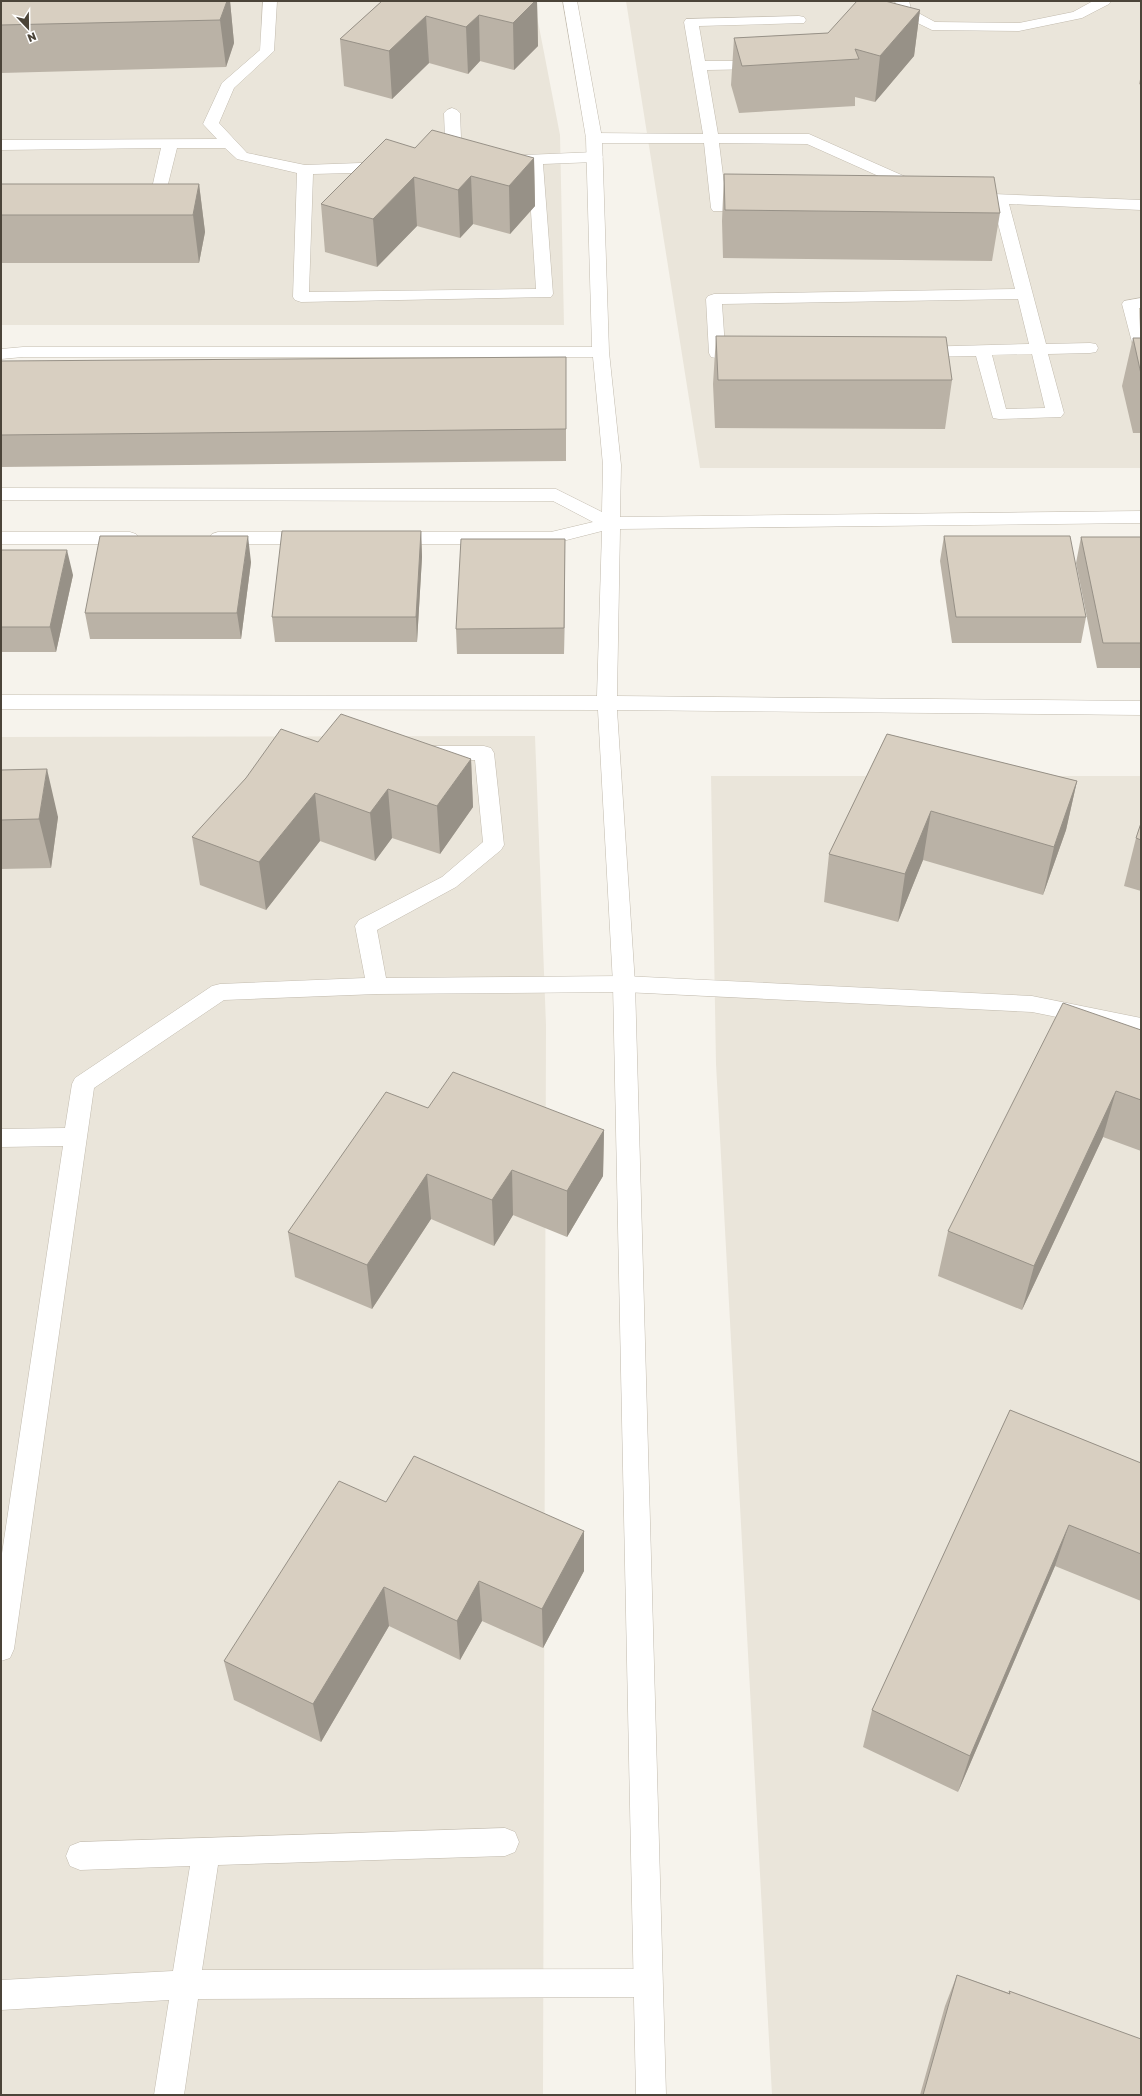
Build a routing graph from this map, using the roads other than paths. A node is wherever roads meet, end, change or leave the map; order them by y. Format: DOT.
graph roads {
  1 [pos="270,1"];
  2 [pos="570,1"];
  3 [pos="902,1"];
  4 [pos="1104,1"];
  5 [pos="799,20"];
  6 [pos="752,21"];
  7 [pos="756,36"];
  8 [pos="760,50"];
  9 [pos="698,66"];
  10 [pos="452,113"];
  11 [pos="594,138"];
  12 [pos="711,138"];
  13 [pos="170,143"];
  14 [pos="230,143"];
  15 [pos="1,145"];
  16 [pos="595,157"];
  17 [pos="535,160"];
  18 [pos="491,162"];
  19 [pos="438,164"];
  20 [pos="399,166"];
  21 [pos="305,170"];
  22 [pos="717,192"];
  23 [pos="733,192"];
  24 [pos="128,193"];
  25 [pos="932,194"];
  26 [pos="954,198"];
  27 [pos="1000,199"];
  28 [pos="1141,205"];
  29 [pos="719,208"];
  30 [pos="1025,294"];
  31 [pos="1141,304"];
  32 [pos="1141,346"];
  33 [pos="1090,348"];
  34 [pos="1039,349"];
  35 [pos="602,352"];
  36 [pos="905,352"];
  37 [pos="983,352"];
  38 [pos="749,353"];
  39 [pos="1,354"];
  40 [pos="1,494"];
  41 [pos="1141,517"];
  42 [pos="610,523"];
  43 [pos="1,538"];
  44 [pos="144,538"];
  45 [pos="200,538"];
  46 [pos="328,538"];
  47 [pos="376,538"];
  48 [pos="1,702"];
  49 [pos="607,703"];
  50 [pos="1141,708"];
  51 [pos="405,753"];
  52 [pos="624,984"];
  53 [pos="377,986"];
  54 [pos="1141,1026"];
  55 [pos="76,1137"];
  56 [pos="1,1138"];
  57 [pos="1,1643"];
  58 [pos="505,1842"];
  59 [pos="206,1853"];
  60 [pos="80,1856"];
  61 [pos="648,1983"];
  62 [pos="186,1985"];
  63 [pos="1,1995"];
  64 [pos="169,2095"];
  65 [pos="651,2095"];
  1 -- 14 [label="street"];
  2 -- 11 [label="street"];
  3 -- 4 [label="street"];
  5 -- 6 [label="street"];
  6 -- 7 [label="street"];
  6 -- 9 [label="street"];
  8 -- 9 [label="street"];
  9 -- 12 [label="street"];
  10 -- 19 [label="street"];
  11 -- 12 [label="street"];
  11 -- 16 [label="street"];
  12 -- 22 [label="street"];
  12 -- 25 [label="street"];
  13 -- 14 [label="street"];
  13 -- 15 [label="street"];
  13 -- 24 [label="street"];
  14 -- 21 [label="street"];
  16 -- 17 [label="street"];
  16 -- 35 [label="street"];
  17 -- 18 [label="street"];
  17 -- 21 [label="street"];
  20 -- 21 [label="street"];
  22 -- 23 [label="street"];
  22 -- 29 [label="street"];
  26 -- 27 [label="street"];
  27 -- 28 [label="street"];
  27 -- 30 [label="street"];
  30 -- 34 [label="street"];
  30 -- 38 [label="street"];
  31 -- 32 [label="street"];
  33 -- 34 [label="street"];
  34 -- 37 [label="street"];
  34 -- 37 [label="street"];
  35 -- 39 [label="street"];
  35 -- 42 [label="street"];
  36 -- 37 [label="street"];
  40 -- 42 [label="street"];
  41 -- 42 [label="street"];
  42 -- 47 [label="street"];
  42 -- 49 [label="street"];
  43 -- 44 [label="street"];
  45 -- 46 [label="street"];
  48 -- 49 [label="street"];
  49 -- 50 [label="street"];
  49 -- 52 [label="street"];
  51 -- 53 [label="street"];
  52 -- 53 [label="street"];
  52 -- 54 [label="street"];
  52 -- 61 [label="street"];
  53 -- 55 [label="street"];
  55 -- 56 [label="street"];
  55 -- 57 [label="street"];
  58 -- 59 [label="street"];
  59 -- 60 [label="street"];
  59 -- 62 [label="street"];
  61 -- 62 [label="street"];
  61 -- 65 [label="street"];
  62 -- 63 [label="street"];
  62 -- 64 [label="street"];
}
